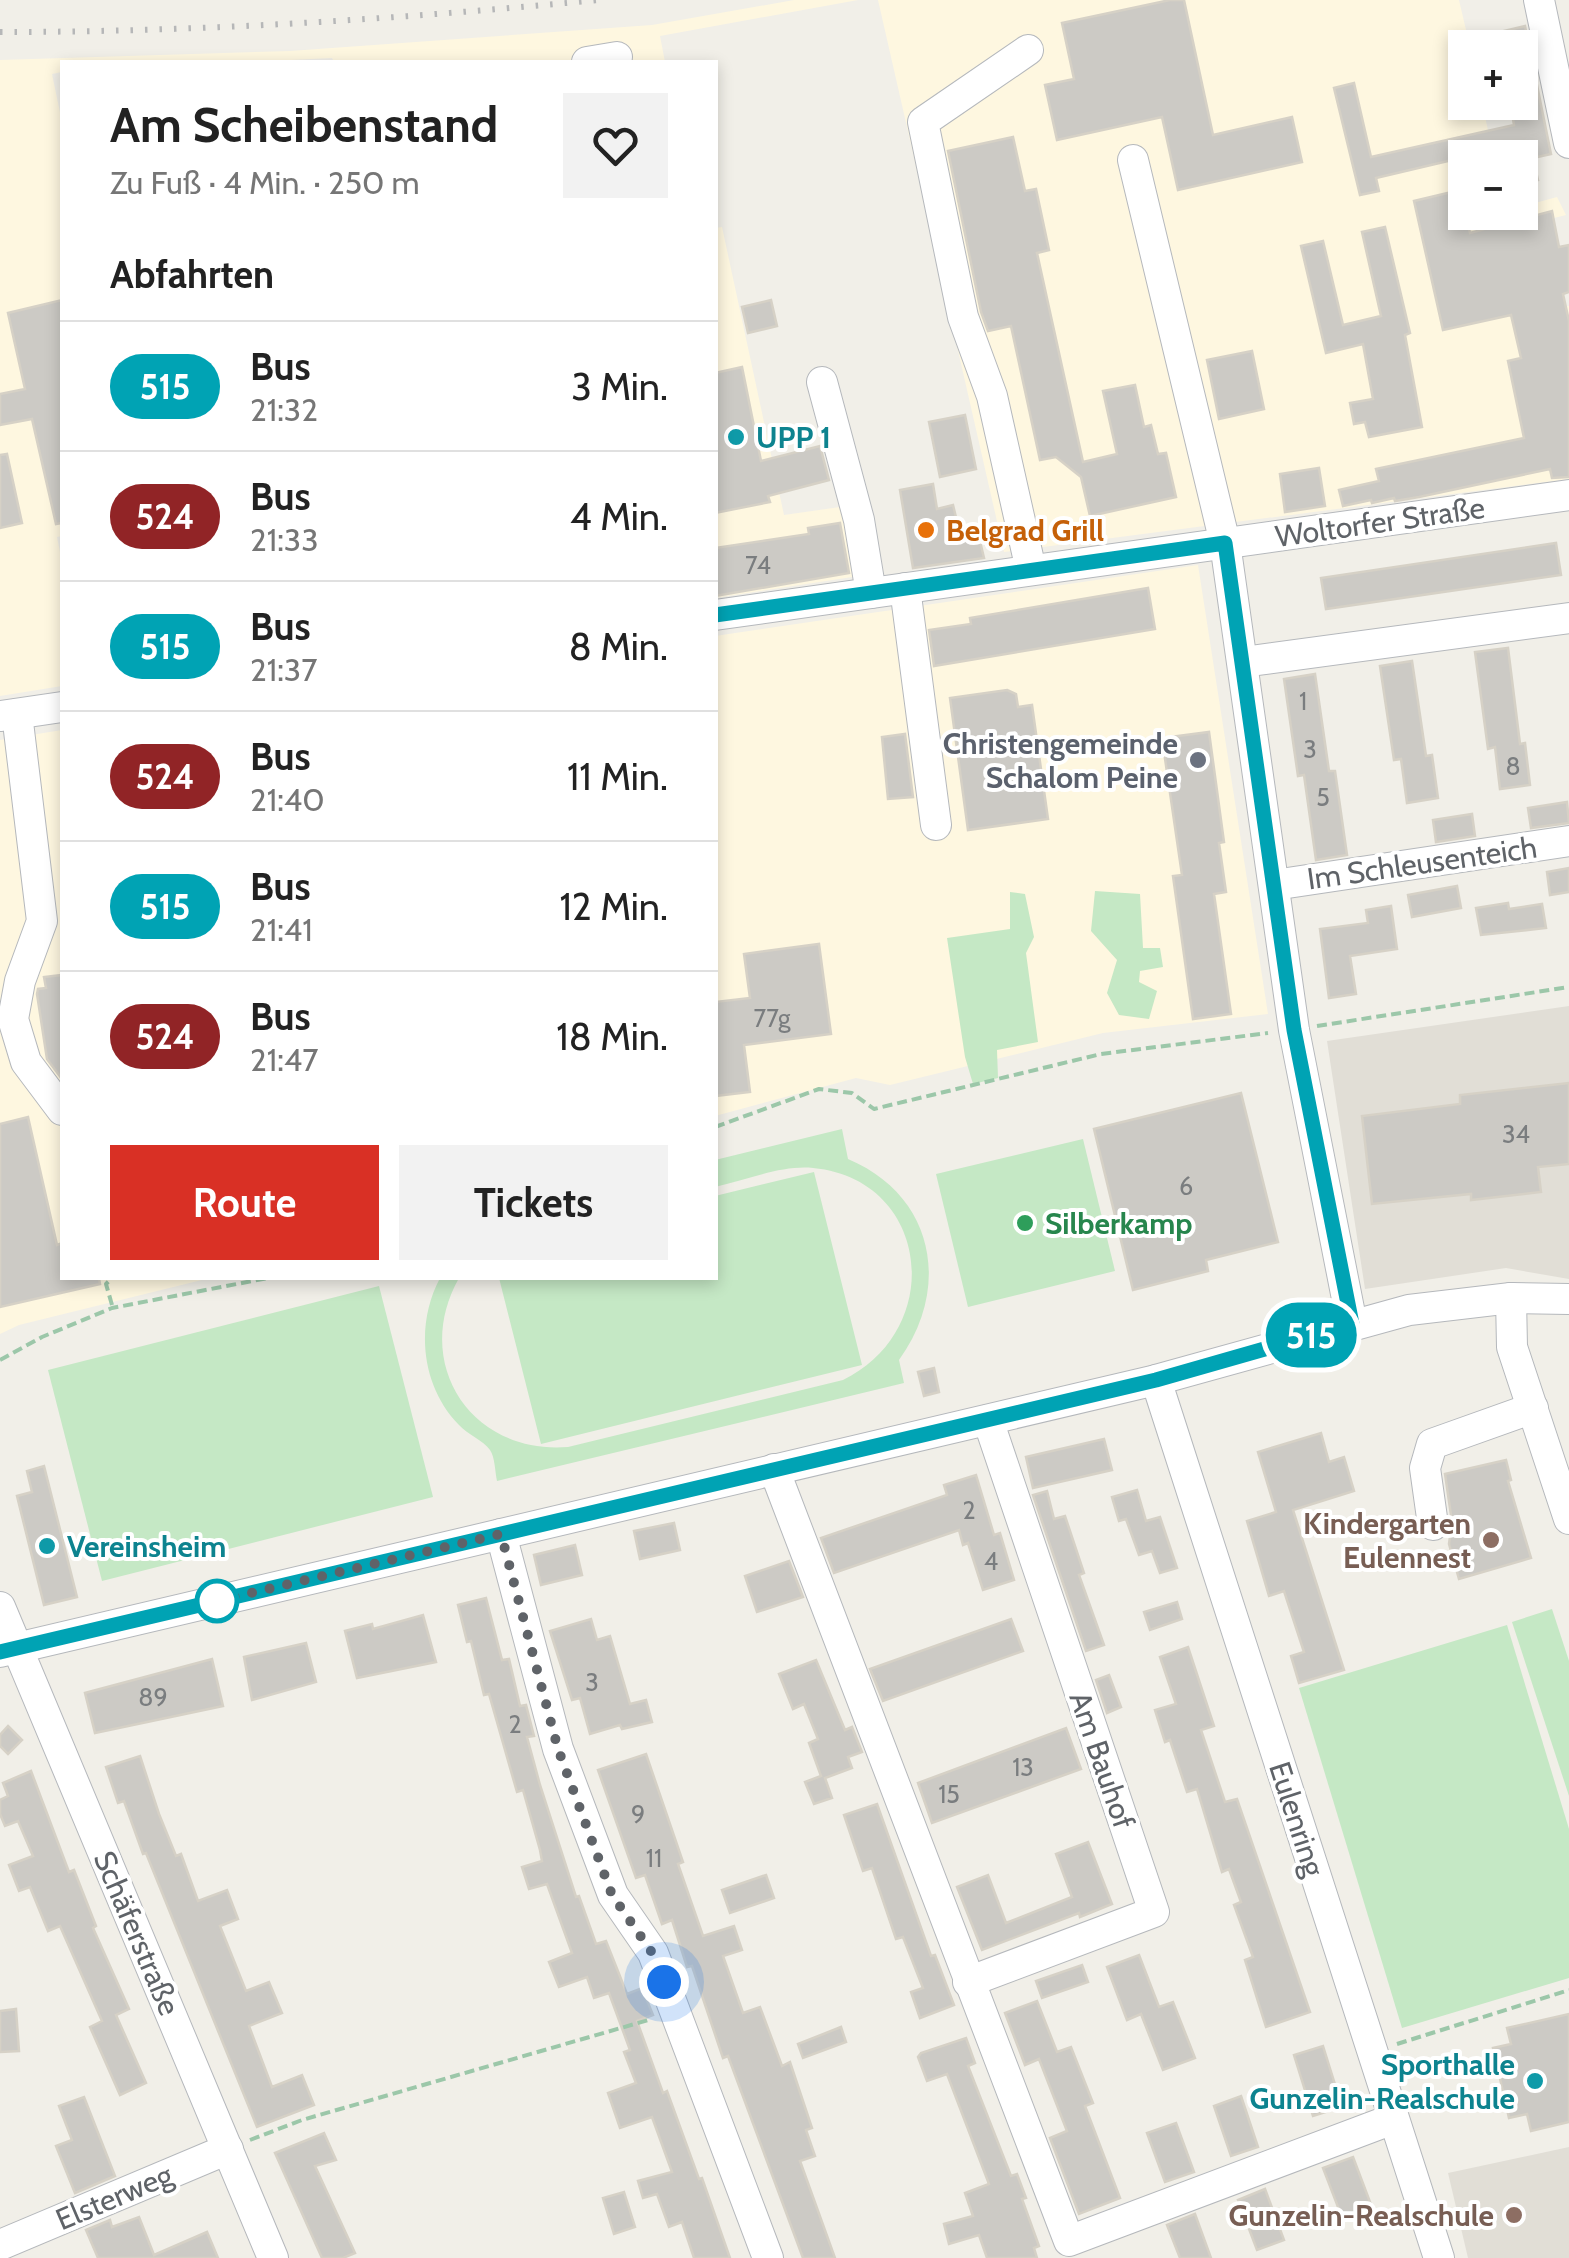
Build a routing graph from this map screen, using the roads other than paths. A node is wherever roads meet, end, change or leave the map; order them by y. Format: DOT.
graph roads {
  1 [pos="1538,0"];
  2 [pos="1028,50"];
  3 [pos="1569,143"];
  4 [pos="1133,160"];
  5 [pos="822,382"];
  6 [pos="1569,495"];
  7 [pos="1225,543"];
  8 [pos="1031,570"];
  9 [pos="904,588"];
  10 [pos="871,593"];
  11 [pos="718,615"];
  12 [pos="1569,618"];
  13 [pos="1243,662"];
  14 [pos="60,707"];
  15 [pos="9,715"];
  16 [pos="936,825"];
  17 [pos="1569,841"];
  18 [pos="1274,885"];
  19 [pos="60,1107"];
  20 [pos="1510,1298"];
  21 [pos="1569,1299"];
  22 [pos="1352,1324"];
  23 [pos="1156,1380"];
  24 [pos="1533,1408"];
  25 [pos="988,1420"];
  26 [pos="774,1469"];
  27 [pos="1569,1519"];
  28 [pos="1433,1525"];
  29 [pos="501,1534"];
  30 [pos="0,1608"];
  31 [pos="9,1650"];
  32 [pos="968,1982"];
  33 [pos="1393,2119"];
  34 [pos="228,2149"];
  35 [pos="0,2245"];
  36 [pos="273,2258"];
  37 [pos="768,2258"];
  38 [pos="1439,2258"];
  1 -- 3 [label="street"];
  2 -- 8 [label="street"];
  4 -- 7 [label="street"];
  5 -- 10 [label="street"];
  6 -- 7 [label="street, Woltorfer Straße"];
  7 -- 8 [label="street, Woltorfer Straße"];
  7 -- 13 [label="street"];
  8 -- 9 [label="street, Woltorfer Straße"];
  9 -- 10 [label="street, Woltorfer Straße"];
  9 -- 16 [label="street"];
  10 -- 11 [label="street, Woltorfer Straße"];
  12 -- 13 [label="street"];
  13 -- 18 [label="street"];
  14 -- 15 [label="street"];
  15 -- 19 [label="street"];
  17 -- 18 [label="street, Im Schleusenteich"];
  18 -- 22 [label="street"];
  20 -- 21 [label="street"];
  20 -- 22 [label="street"];
  20 -- 24 [label="street"];
  22 -- 23 [label="street"];
  23 -- 25 [label="street"];
  23 -- 33 [label="street, Eulenring"];
  24 -- 27 [label="street"];
  24 -- 28 [label="street"];
  25 -- 26 [label="street"];
  25 -- 32 [label="street, Am Bauhof"];
  26 -- 29 [label="street"];
  26 -- 32 [label="street"];
  29 -- 31 [label="street"];
  29 -- 37 [label="street"];
  30 -- 31 [label="street, Schäferstraße"];
  31 -- 34 [label="street, Schäferstraße"];
  32 -- 33 [label="street"];
  33 -- 38 [label="street, Eulenring"];
  34 -- 35 [label="street, Elsterweg"];
  34 -- 36 [label="street, Schäferstraße"];
}
